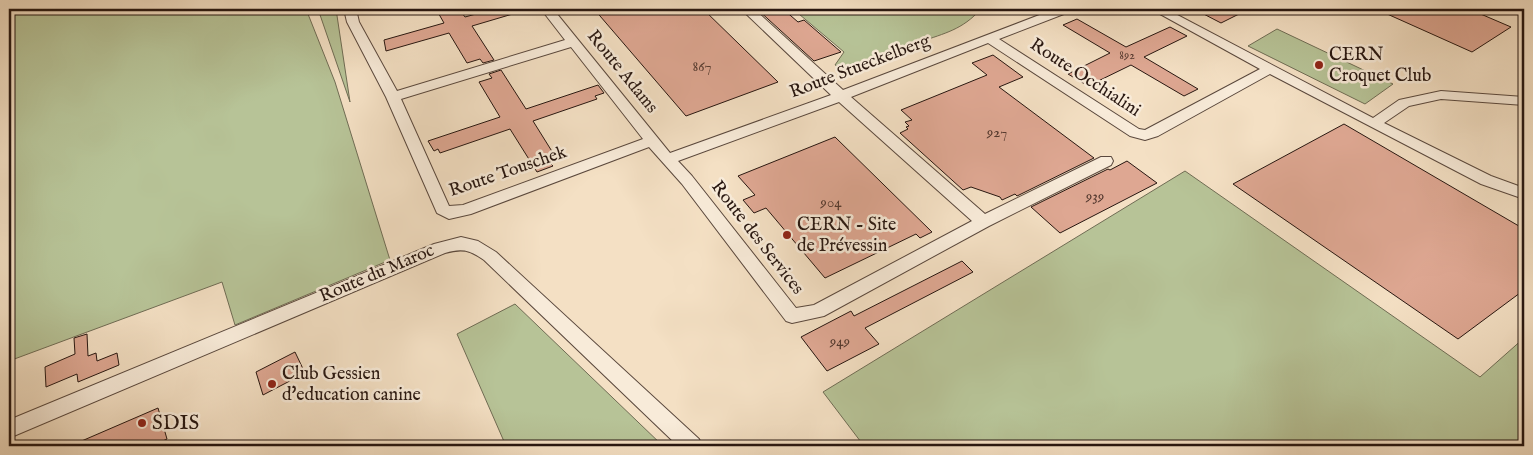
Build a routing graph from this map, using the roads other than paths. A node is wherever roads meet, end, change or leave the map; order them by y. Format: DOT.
graph roads {
  1 [pos="350,9"];
  2 [pos="547,9"];
  3 [pos="747,9"];
  4 [pos="1065,9"];
  5 [pos="1158,9"];
  6 [pos="988,38"];
  7 [pos="573,42"];
  8 [pos="1270,69"];
  9 [pos="841,96"];
  10 [pos="393,97"];
  11 [pos="1524,101"];
  12 [pos="1374,124"];
  13 [pos="653,140"];
  14 [pos="668,159"];
  15 [pos="1106,161"];
  16 [pos="1524,194"];
  17 [pos="983,222"];
  18 [pos="9,429"];
  19 [pos="692,446"];
  1 -- 10 [label="street, Route Touschek"];
  2 -- 7 [label="street, Route Adams"];
  3 -- 9 [label="street"];
  4 -- 6 [label="street, Route Stueckelberg"];
  5 -- 8 [label="street"];
  6 -- 8 [label="street, Route Occhialini"];
  6 -- 9 [label="street, Route Stueckelberg"];
  7 -- 10 [label="street"];
  7 -- 13 [label="street, Route Adams"];
  8 -- 12 [label="street"];
  9 -- 14 [label="street, Route Stueckelberg"];
  9 -- 17 [label="street"];
  10 -- 13 [label="street, Route Touschek"];
  11 -- 12 [label="street"];
  12 -- 16 [label="street"];
  13 -- 14 [label="street, Route Adams"];
  14 -- 17 [label="street, Route des Services"];
  15 -- 17 [label="street, Route des Services"];
  18 -- 19 [label="street, Route du Maroc"];
}
